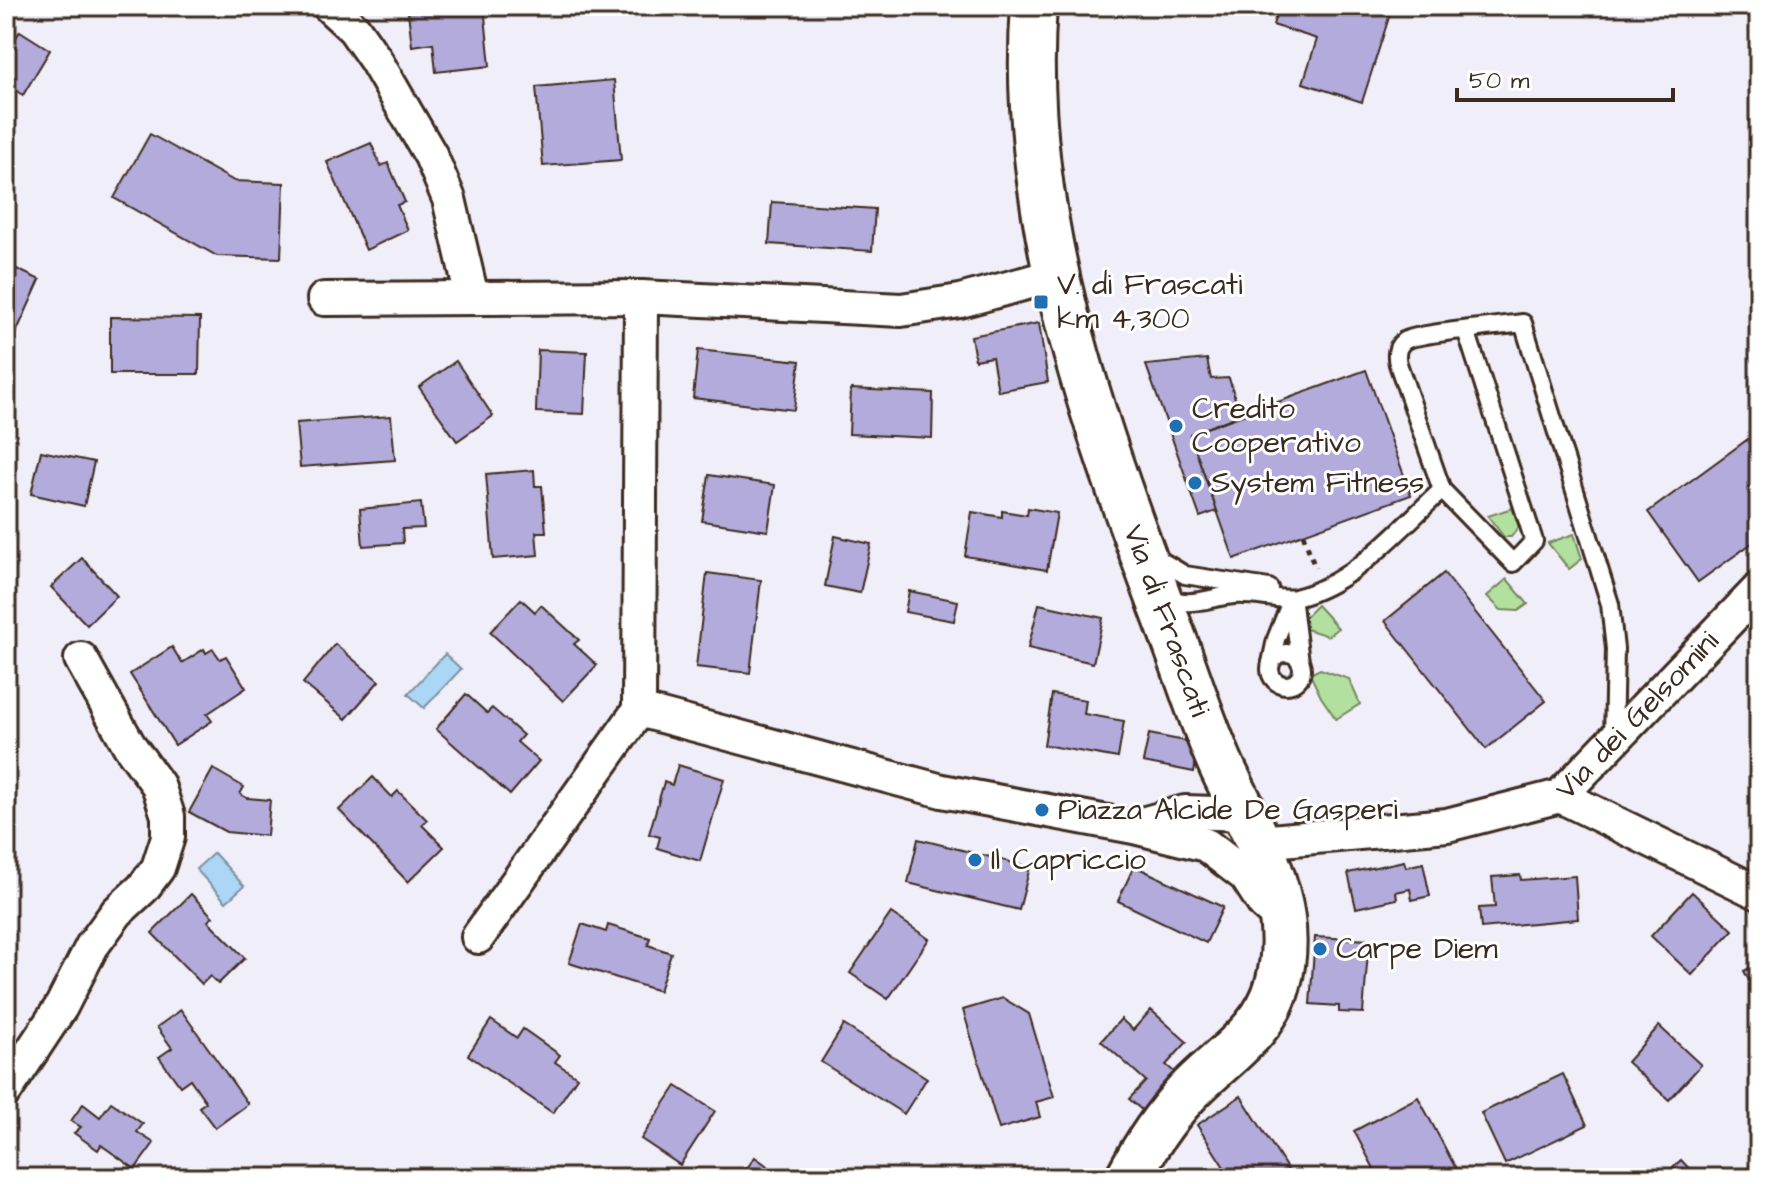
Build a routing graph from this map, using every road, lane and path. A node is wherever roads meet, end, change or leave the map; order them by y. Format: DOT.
graph roads {
  1 [pos="329,6"];
  2 [pos="1034,6"];
  3 [pos="1056,275"];
  4 [pos="472,297"];
  5 [pos="641,297"];
  6 [pos="324,299"];
  7 [pos="1466,330"];
  8 [pos="1442,490"];
  9 [pos="1303,534"];
  10 [pos="1139,542"];
  11 [pos="1322,588"];
  12 [pos="1759,589"];
  13 [pos="1156,590"];
  14 [pos="1292,599"];
  15 [pos="81,659"];
  16 [pos="1300,662"];
  17 [pos="1271,663"];
  18 [pos="639,710"];
  19 [pos="1613,741"];
  20 [pos="1221,765"];
  21 [pos="1560,796"];
  22 [pos="1185,812"];
  23 [pos="1134,827"];
  24 [pos="1256,851"];
  25 [pos="1759,893"];
  26 [pos="478,937"];
  27 [pos="6,1090"];
  28 [pos="1128,1178"];
  1 -- 4 [label="street"];
  2 -- 3 [label="main road, Via di Frascati"];
  3 -- 5 [label="street"];
  3 -- 10 [label="main road, Via di Frascati"];
  4 -- 5 [label="street"];
  4 -- 6 [label="street"];
  5 -- 18 [label="street"];
  7 -- 8 [label="lane"];
  7 -- 8 [label="lane"];
  7 -- 19 [label="lane"];
  8 -- 11 [label="lane"];
  9 -- 11 [label="path"];
  10 -- 13 [label="main road, Via di Frascati"];
  10 -- 14 [label="lane"];
  11 -- 14 [label="lane"];
  12 -- 19 [label="street, Via dei Gelsomini"];
  13 -- 14 [label="lane"];
  13 -- 20 [label="main road, Via di Frascati"];
  14 -- 16 [label="lane"];
  14 -- 17 [label="lane"];
  15 -- 27 [label="street"];
  16 -- 17 [label="lane"];
  16 -- 17 [label="lane"];
  18 -- 23 [label="street"];
  18 -- 26 [label="street"];
  19 -- 21 [label="street, Via dei Gelsomini"];
  20 -- 22 [label="street"];
  20 -- 24 [label="main road, Via di Frascati"];
  21 -- 24 [label="street, Via dei Gelsomini"];
  21 -- 25 [label="street"];
  22 -- 23 [label="street"];
  22 -- 24 [label="street"];
  23 -- 24 [label="street"];
  24 -- 28 [label="main road, Via di Frascati"];
}
